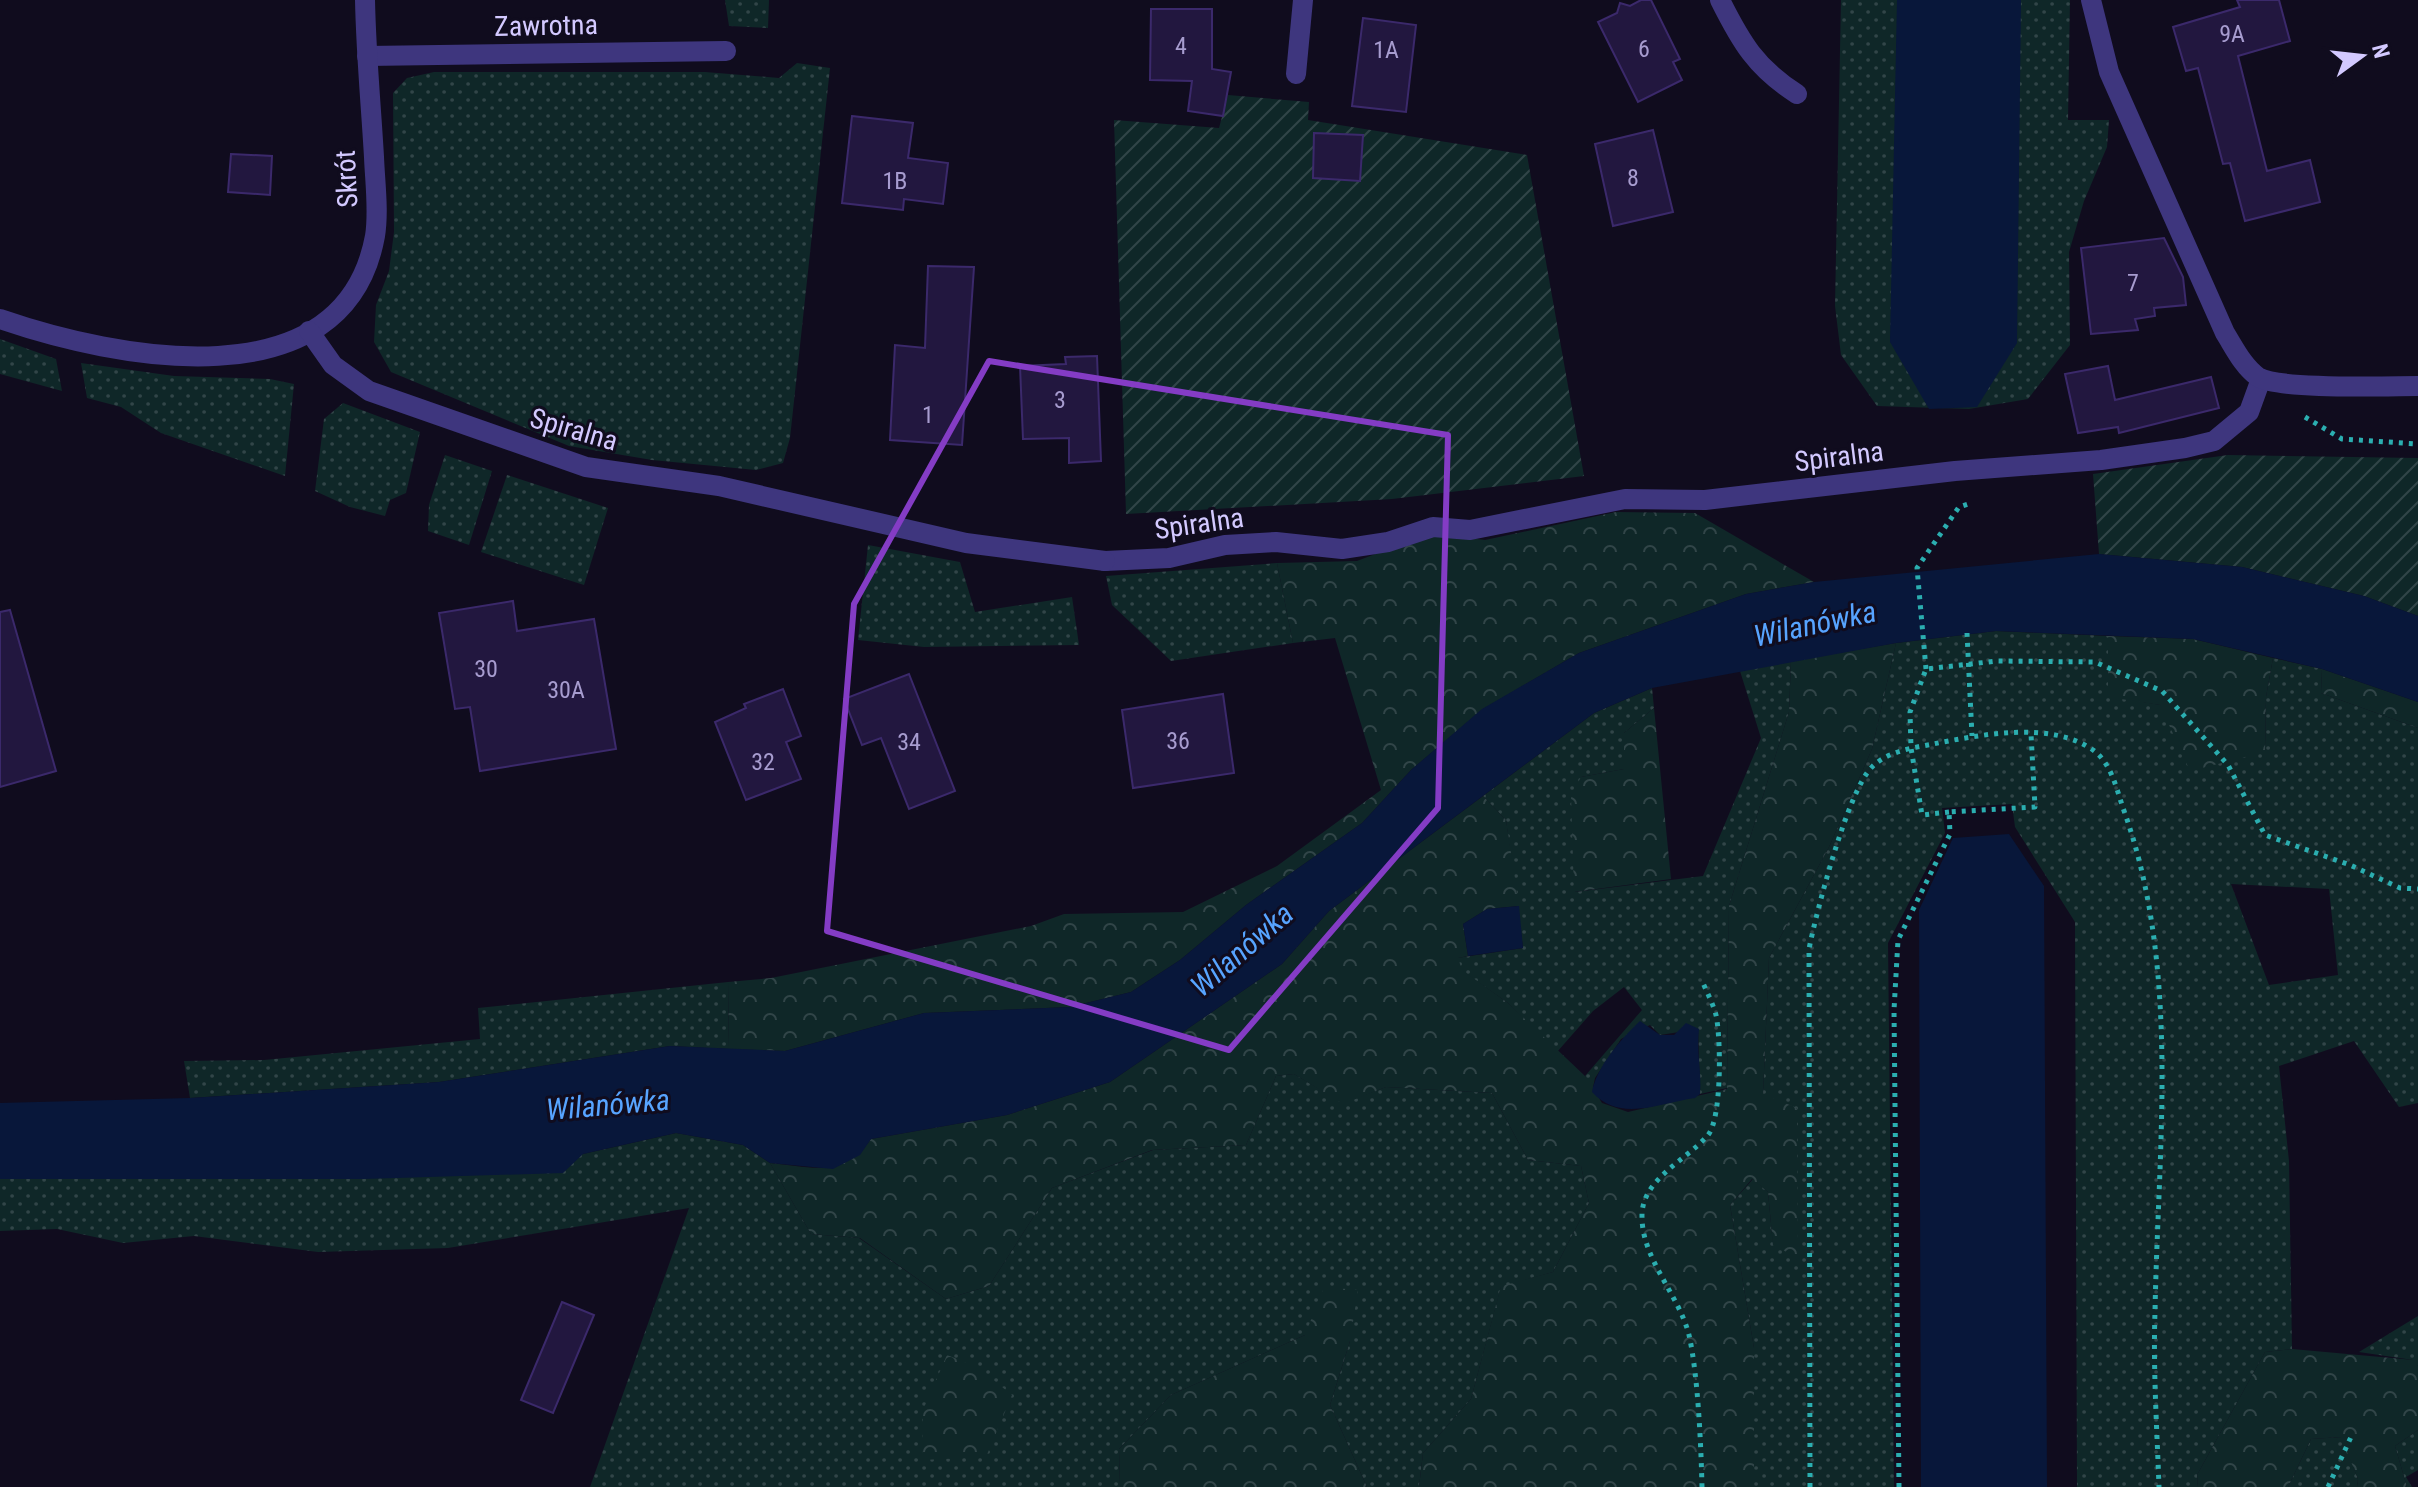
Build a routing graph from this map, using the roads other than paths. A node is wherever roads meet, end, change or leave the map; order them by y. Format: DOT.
graph roads {
  1 [pos="365,0"];
  2 [pos="1303,0"];
  3 [pos="1720,0"];
  4 [pos="2091,0"];
  5 [pos="726,51"];
  6 [pos="367,56"];
  7 [pos="1296,74"];
  8 [pos="1797,94"];
  9 [pos="0,319"];
  10 [pos="309,331"];
  11 [pos="2261,379"];
  12 [pos="2418,386"];
  1 -- 6 [label="street, Skrót"];
  2 -- 7 [label="street"];
  3 -- 8 [label="street"];
  4 -- 11 [label="street"];
  5 -- 6 [label="street, Zawrotna"];
  6 -- 10 [label="street, Skrót"];
  9 -- 10 [label="street"];
  10 -- 11 [label="street, Spiralna"];
  11 -- 12 [label="street"];
}
